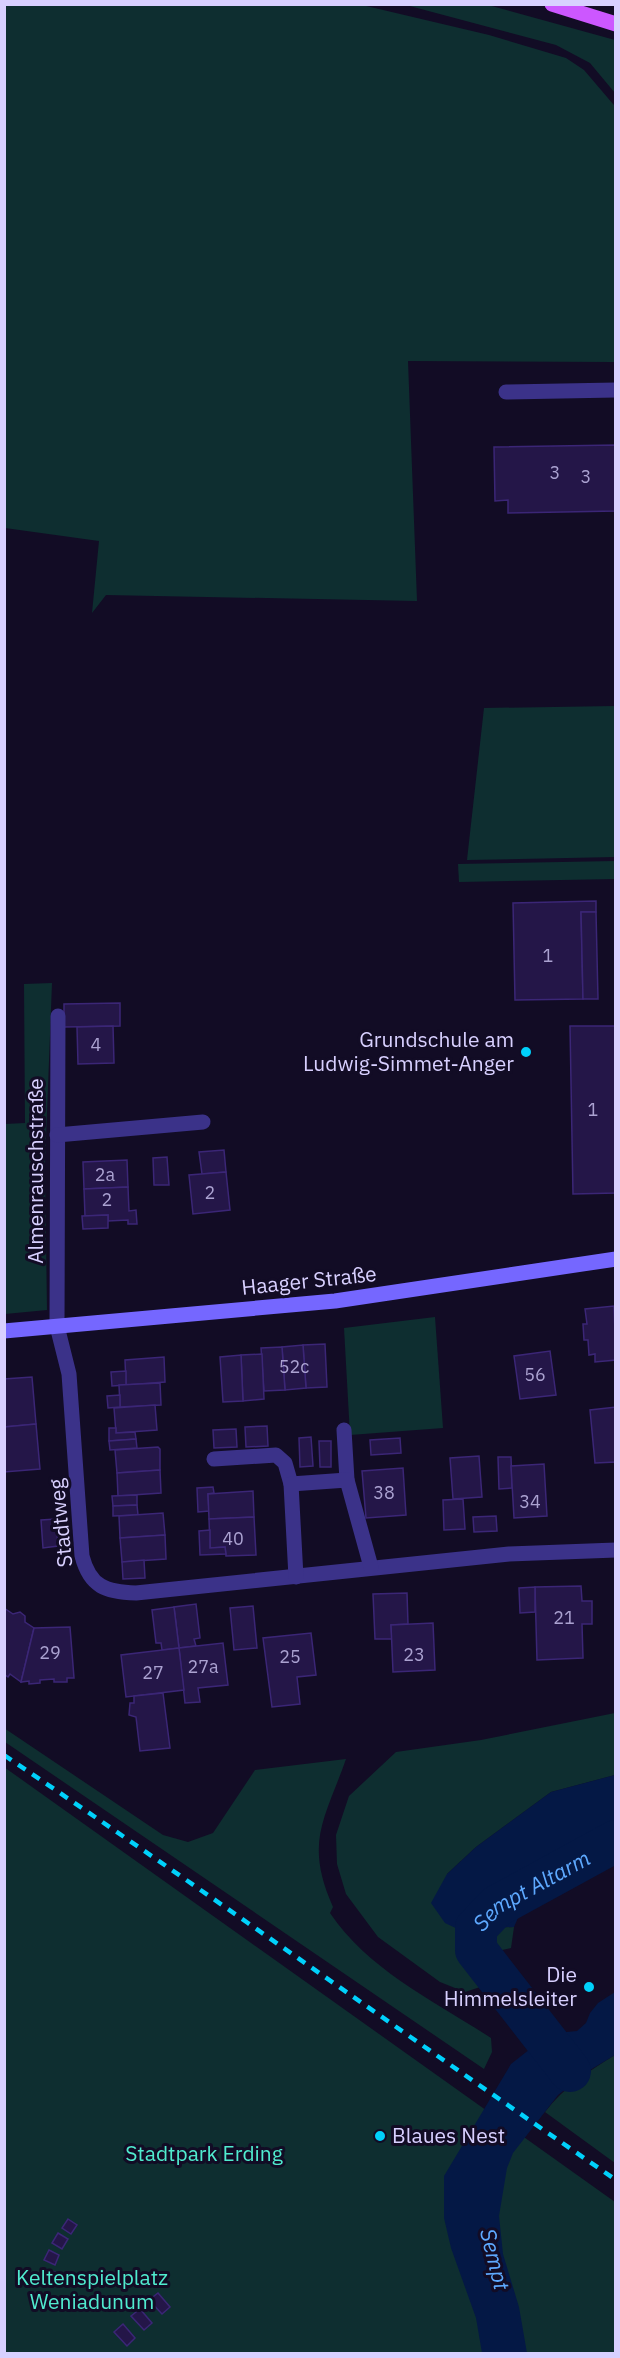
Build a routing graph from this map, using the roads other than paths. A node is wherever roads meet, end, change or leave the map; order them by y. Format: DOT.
graph roads {
  1 [pos="552,4"];
  2 [pos="615,24"];
  3 [pos="615,390"];
  4 [pos="506,392"];
  5 [pos="58,1016"];
  6 [pos="203,1122"];
  7 [pos="57,1135"];
  8 [pos="615,1259"];
  9 [pos="57,1326"];
  10 [pos="4,1331"];
  11 [pos="344,1430"];
  12 [pos="214,1459"];
  13 [pos="347,1480"];
  14 [pos="291,1484"];
  15 [pos="615,1550"];
  16 [pos="371,1567"];
  17 [pos="296,1577"];
  1 -- 2 [label="main road"];
  3 -- 4 [label="street"];
  5 -- 7 [label="street, Almenrauschstraße"];
  6 -- 7 [label="street"];
  7 -- 9 [label="street, Almenrauschstraße"];
  8 -- 9 [label="street, Haager Straße"];
  9 -- 10 [label="street, Haager Straße"];
  9 -- 17 [label="street, Stadtweg"];
  11 -- 13 [label="street"];
  12 -- 14 [label="street"];
  13 -- 14 [label="street"];
  13 -- 16 [label="street"];
  14 -- 17 [label="street"];
  15 -- 16 [label="street, Stadtweg"];
  16 -- 17 [label="street, Stadtweg"];
}
